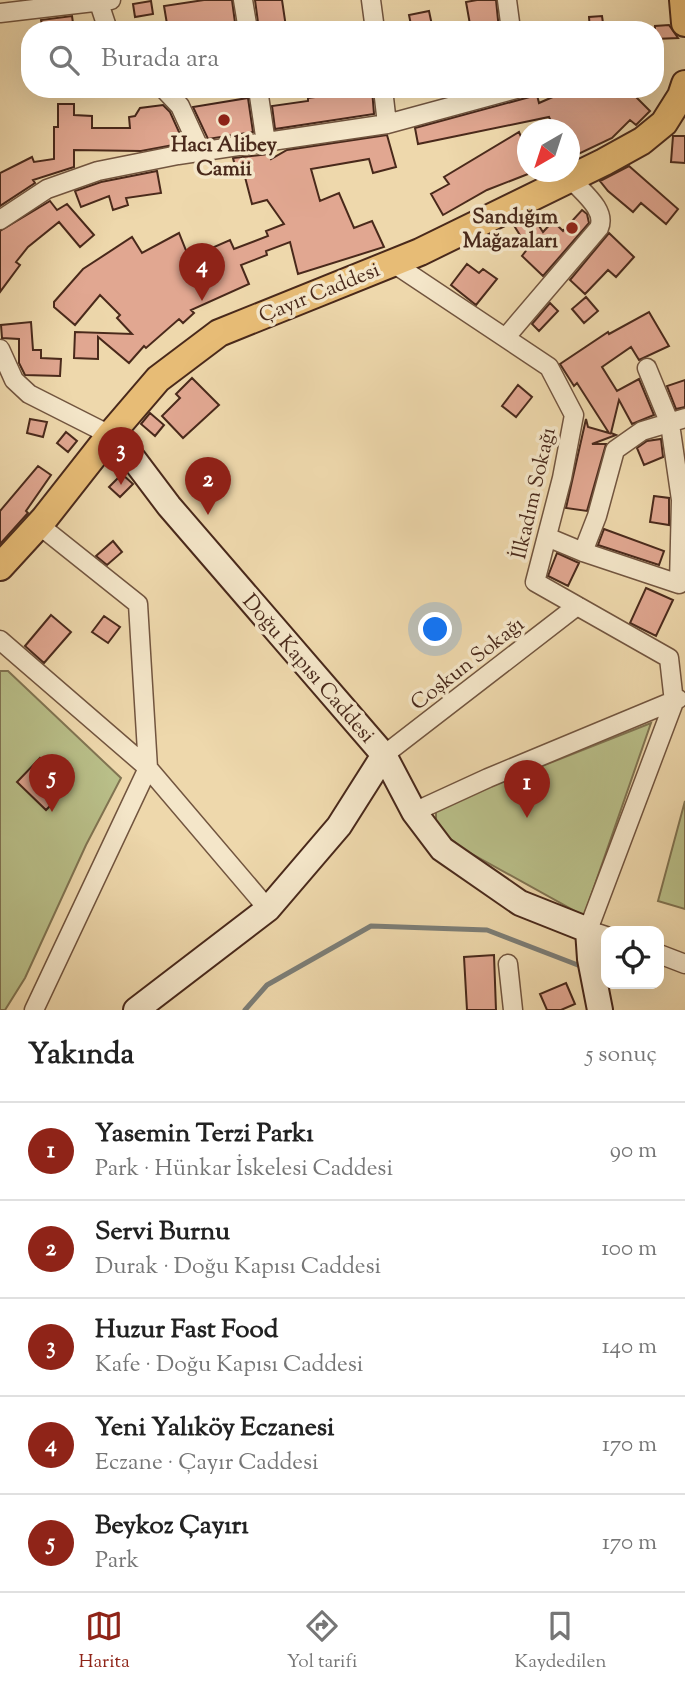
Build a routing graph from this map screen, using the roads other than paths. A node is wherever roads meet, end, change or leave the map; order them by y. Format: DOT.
graph roads {
  1 [pos="243,0"];
  2 [pos="371,0"];
  3 [pos="506,0"];
  4 [pos="684,0"];
  5 [pos="102,1"];
  6 [pos="0,13"];
  7 [pos="106,21"];
  8 [pos="246,21"];
  9 [pos="374,21"];
  10 [pos="510,21"];
  11 [pos="685,23"];
  12 [pos="685,83"];
  13 [pos="172,98"];
  14 [pos="260,98"];
  15 [pos="384,98"];
  16 [pos="483,98"];
  17 [pos="387,124"];
  18 [pos="267,143"];
  19 [pos="201,152"];
  20 [pos="580,174"];
  21 [pos="565,182"];
  22 [pos="574,182"];
  23 [pos="0,220"];
  24 [pos="393,262"];
  25 [pos="506,337"];
  26 [pos="0,349"];
  27 [pos="647,368"];
  28 [pos="677,421"];
  29 [pos="110,436"];
  30 [pos="39,525"];
  31 [pos="547,537"];
  32 [pos="583,552"];
  33 [pos="0,566"];
  34 [pos="577,606"];
  35 [pos="0,640"];
  36 [pos="679,698"];
  37 [pos="384,755"];
  38 [pos="148,768"];
  39 [pos="414,811"];
  40 [pos="268,909"];
  41 [pos="597,933"];
  42 [pos="664,956"];
  43 [pos="508,964"];
  44 [pos="685,964"];
  45 [pos="598,999"];
  46 [pos="34,1010"];
  47 [pos="136,1010"];
  48 [pos="513,1010"];
  1 -- 8 [label="street"];
  2 -- 9 [label="street"];
  3 -- 10 [label="street"];
  4 -- 11 [label="main road"];
  5 -- 6 [label="street"];
  5 -- 7 [label="street"];
  12 -- 20 [label="main road, Çayır Caddesi"];
  13 -- 19 [label="street"];
  14 -- 18 [label="street"];
  15 -- 17 [label="street"];
  16 -- 17 [label="street"];
  17 -- 18 [label="street"];
  18 -- 19 [label="street"];
  19 -- 23 [label="street"];
  21 -- 24 [label="main road, Çayır Caddesi"];
  22 -- 25 [label="street"];
  24 -- 25 [label="street, İlkadım Sokağı"];
  24 -- 29 [label="main road, Çayır Caddesi"];
  25 -- 31 [label="street, İlkadım Sokağı"];
  26 -- 29 [label="street"];
  27 -- 28 [label="street"];
  28 -- 32 [label="street"];
  28 -- 32 [label="street"];
  29 -- 30 [label="main road, Çayır Caddesi"];
  29 -- 37 [label="street, Doğu Kapısı Caddesi"];
  30 -- 33 [label="main road, Çayır Caddesi"];
  30 -- 38 [label="street"];
  31 -- 32 [label="street"];
  31 -- 34 [label="street, İlkadım Sokağı"];
  34 -- 36 [label="street, İlkadım Sokağı"];
  34 -- 37 [label="street, Coşkun Sokağı"];
  35 -- 38 [label="street"];
  36 -- 39 [label="street"];
  36 -- 41 [label="street"];
  37 -- 39 [label="street"];
  37 -- 40 [label="street, Doğu Kapısı Caddesi"];
  38 -- 40 [label="street"];
  38 -- 46 [label="street"];
  39 -- 41 [label="street"];
  40 -- 47 [label="street, Doğu Kapısı Caddesi"];
  41 -- 45 [label="street"];
  42 -- 44 [label="street"];
  43 -- 48 [label="street"];
}
